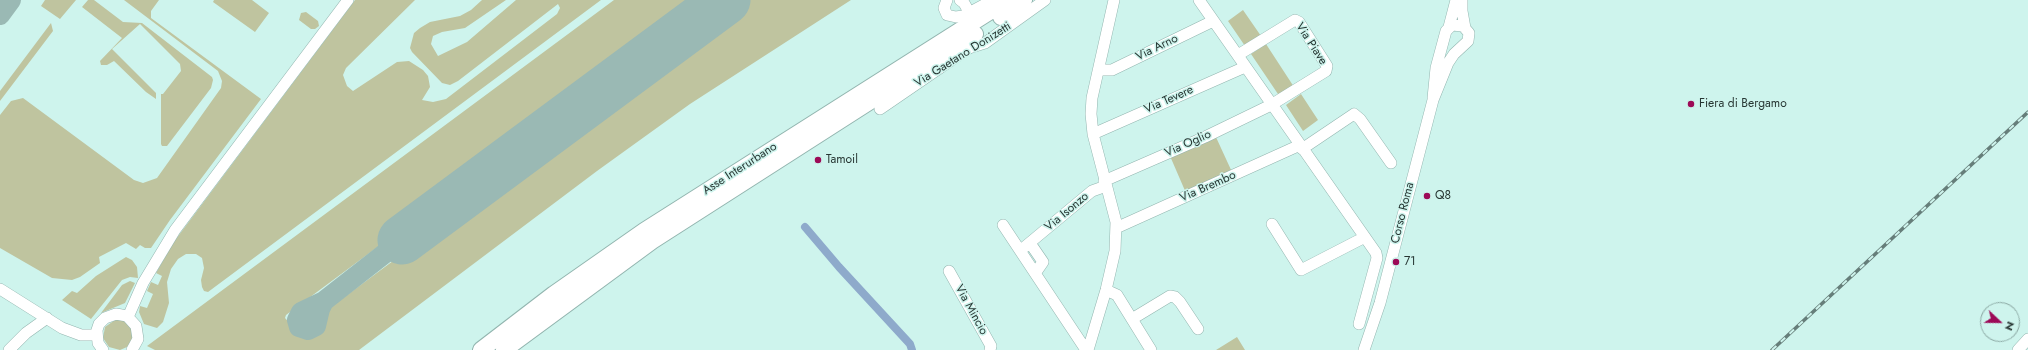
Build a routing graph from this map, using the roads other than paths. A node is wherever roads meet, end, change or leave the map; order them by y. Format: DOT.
graph roads {
  1 [pos="348,0"];
  2 [pos="947,0"];
  3 [pos="960,0"];
  4 [pos="993,0"];
  5 [pos="1008,0"];
  6 [pos="1024,0"];
  7 [pos="1045,0"];
  8 [pos="1114,0"];
  9 [pos="1199,0"];
  10 [pos="1456,0"];
  11 [pos="1462,0"];
  12 [pos="969,12"];
  13 [pos="1214,21"];
  14 [pos="1465,28"];
  15 [pos="1446,32"];
  16 [pos="1459,49"];
  17 [pos="1238,55"];
  18 [pos="1246,67"];
  19 [pos="1099,70"];
  20 [pos="1433,98"];
  21 [pos="1271,105"];
  22 [pos="880,109"];
  23 [pos="1092,134"];
  24 [pos="1301,147"];
  25 [pos="1391,163"];
  26 [pos="1105,184"];
  27 [pos="1272,224"];
  28 [pos="1003,225"];
  29 [pos="1116,228"];
  30 [pos="1365,238"];
  31 [pos="1030,243"];
  32 [pos="1021,250"];
  33 [pos="949,271"];
  34 [pos="1036,272"];
  35 [pos="0,288"];
  36 [pos="1106,290"];
  37 [pos="128,317"];
  38 [pos="47,318"];
  39 [pos="1132,319"];
  40 [pos="1359,324"];
  41 [pos="1198,329"];
  42 [pos="96,335"];
  43 [pos="2028,339"];
  44 [pos="9,350"];
  45 [pos="103,350"];
  46 [pos="132,350"];
  47 [pos="481,350"];
  48 [pos="504,350"];
  49 [pos="990,350"];
  50 [pos="1087,350"];
  51 [pos="1151,350"];
  52 [pos="1364,350"];
  53 [pos="2018,350"];
  1 -- 37 [label="street"];
  2 -- 12 [label="street"];
  3 -- 12 [label="street"];
  4 -- 12 [label="street"];
  5 -- 47 [label="highway, Asse Interurbano"];
  6 -- 48 [label="highway, Asse Interurbano"];
  7 -- 22 [label="street, Via Gaetano Donizetti"];
  8 -- 19 [label="street"];
  9 -- 13 [label="street"];
  10 -- 15 [label="street, Corso Roma"];
  11 -- 14 [label="street"];
  13 -- 17 [label="street"];
  13 -- 19 [label="street, Via Arno"];
  14 -- 15 [label="street"];
  14 -- 16 [label="street, Corso Roma"];
  15 -- 16 [label="street"];
  15 -- 20 [label="street, Corso Roma"];
  16 -- 20 [label="street, Corso Roma"];
  17 -- 18 [label="street"];
  17 -- 21 [label="street, Via Piave"];
  18 -- 21 [label="street"];
  18 -- 23 [label="street, Via Tevere"];
  19 -- 23 [label="street"];
  20 -- 52 [label="street, Corso Roma"];
  21 -- 24 [label="street"];
  21 -- 26 [label="street, Via Oglio"];
  23 -- 26 [label="street"];
  24 -- 25 [label="street"];
  24 -- 29 [label="street, Via Brembo"];
  24 -- 30 [label="street"];
  26 -- 29 [label="street"];
  26 -- 31 [label="street, Via Isonzo"];
  27 -- 30 [label="street"];
  28 -- 32 [label="street"];
  29 -- 36 [label="street"];
  30 -- 40 [label="street"];
  31 -- 32 [label="street, Via Isonzo"];
  31 -- 34 [label="street"];
  32 -- 34 [label="street"];
  33 -- 49 [label="street, Via Mincio"];
  34 -- 50 [label="street"];
  35 -- 38 [label="street"];
  36 -- 39 [label="street"];
  36 -- 50 [label="street"];
  37 -- 42 [label="street"];
  37 -- 46 [label="street"];
  38 -- 42 [label="street"];
  38 -- 44 [label="street"];
  39 -- 41 [label="street"];
  39 -- 51 [label="street"];
  42 -- 45 [label="street"];
  43 -- 53 [label="street"];
}
